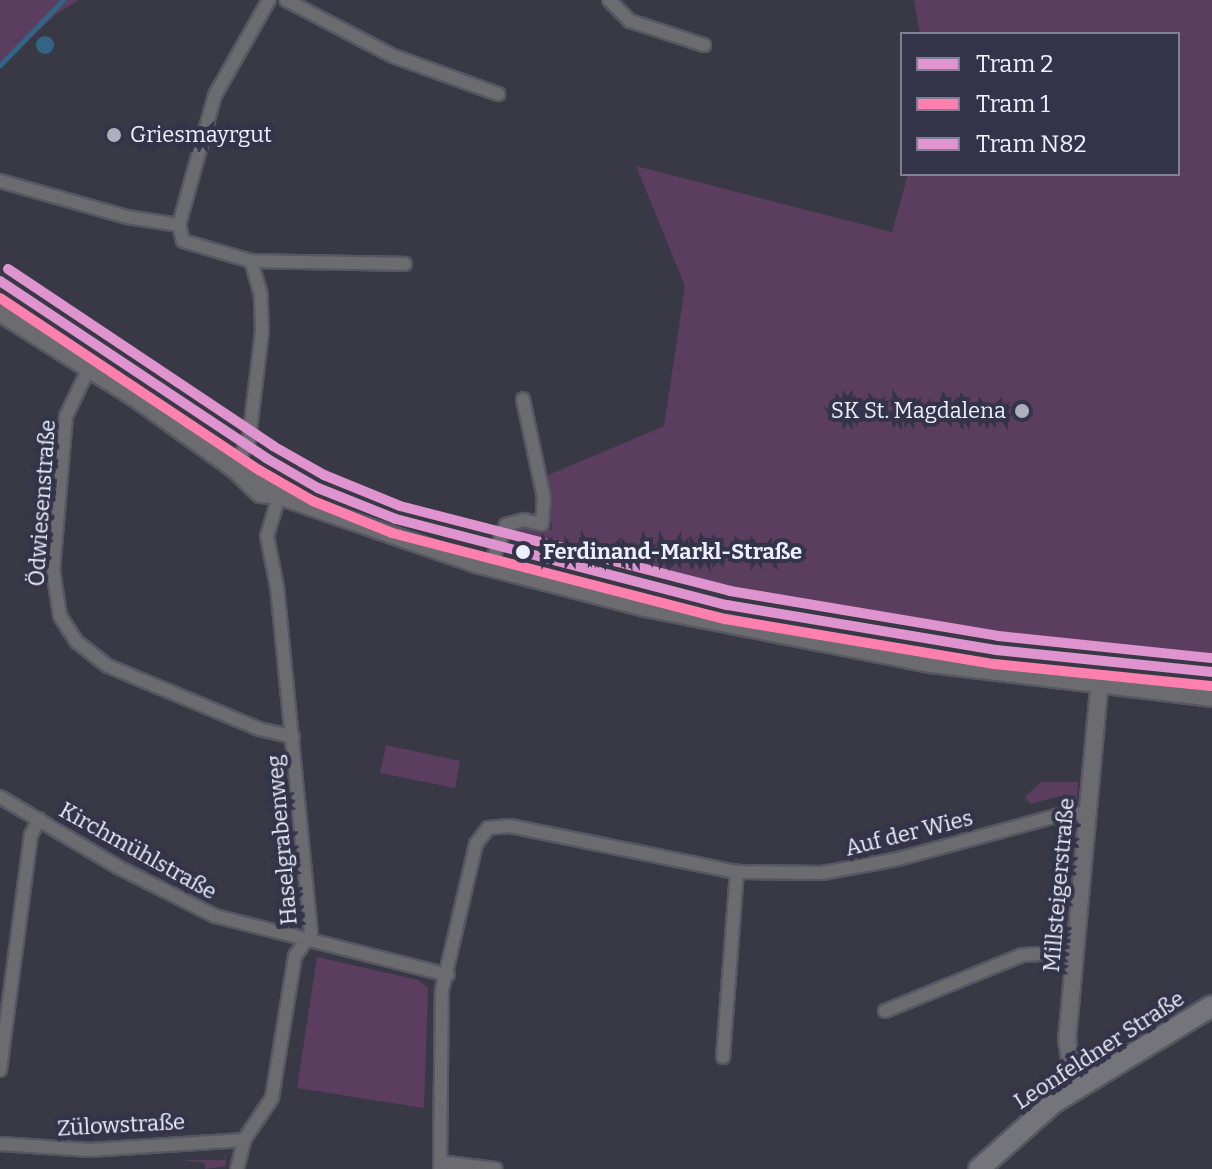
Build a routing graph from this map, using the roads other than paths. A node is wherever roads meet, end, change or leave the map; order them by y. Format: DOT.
graph roads {
  1 [pos="269,0"];
  2 [pos="286,0"];
  3 [pos="609,0"];
  4 [pos="704,45"];
  5 [pos="498,94"];
  6 [pos="0,181"];
  7 [pos="179,225"];
  8 [pos="251,261"];
  9 [pos="405,264"];
  10 [pos="0,313"];
  11 [pos="89,368"];
  12 [pos="523,399"];
  13 [pos="234,469"];
  14 [pos="279,496"];
  15 [pos="489,568"];
  16 [pos="1099,685"];
  17 [pos="1212,698"];
  18 [pos="293,737"];
  19 [pos="0,797"];
  20 [pos="1088,814"];
  21 [pos="39,819"];
  22 [pos="737,872"];
  23 [pos="305,942"];
  24 [pos="1075,952"];
  25 [pos="448,975"];
  26 [pos="1212,1006"];
  27 [pos="885,1011"];
  28 [pos="723,1057"];
  29 [pos="0,1070"];
  30 [pos="1081,1085"];
  31 [pos="244,1140"];
  32 [pos="0,1144"];
  33 [pos="440,1166"];
  34 [pos="237,1169"];
  35 [pos="496,1169"];
  36 [pos="979,1169"];
  1 -- 7 [label="street"];
  2 -- 5 [label="street"];
  3 -- 4 [label="street"];
  6 -- 7 [label="street"];
  7 -- 8 [label="street"];
  8 -- 9 [label="street"];
  8 -- 13 [label="street"];
  10 -- 11 [label="street"];
  11 -- 13 [label="street"];
  11 -- 18 [label="street, Ödwiesenstraße"];
  12 -- 15 [label="street"];
  13 -- 14 [label="street"];
  14 -- 15 [label="street"];
  14 -- 18 [label="street, Haselgrabenweg"];
  15 -- 16 [label="street"];
  16 -- 17 [label="street"];
  16 -- 20 [label="street, Millsteigerstraße"];
  18 -- 23 [label="street, Haselgrabenweg"];
  19 -- 21 [label="street, Kirchmühlstraße"];
  20 -- 22 [label="street, Auf der Wies"];
  20 -- 24 [label="street, Millsteigerstraße"];
  21 -- 23 [label="street, Kirchmühlstraße"];
  21 -- 29 [label="street"];
  22 -- 25 [label="street, Auf der Wies"];
  22 -- 28 [label="street"];
  23 -- 25 [label="street, Kirchmühlstraße"];
  23 -- 31 [label="street, Haselgrabenweg"];
  24 -- 27 [label="street"];
  24 -- 30 [label="street, Millsteigerstraße"];
  25 -- 33 [label="street"];
  26 -- 30 [label="main road, Leonfeldner Straße"];
  30 -- 36 [label="main road, Leonfeldner Straße"];
  31 -- 32 [label="street, Zülowstraße"];
  31 -- 34 [label="street, Haselgrabenweg"];
  33 -- 35 [label="street"];
}
